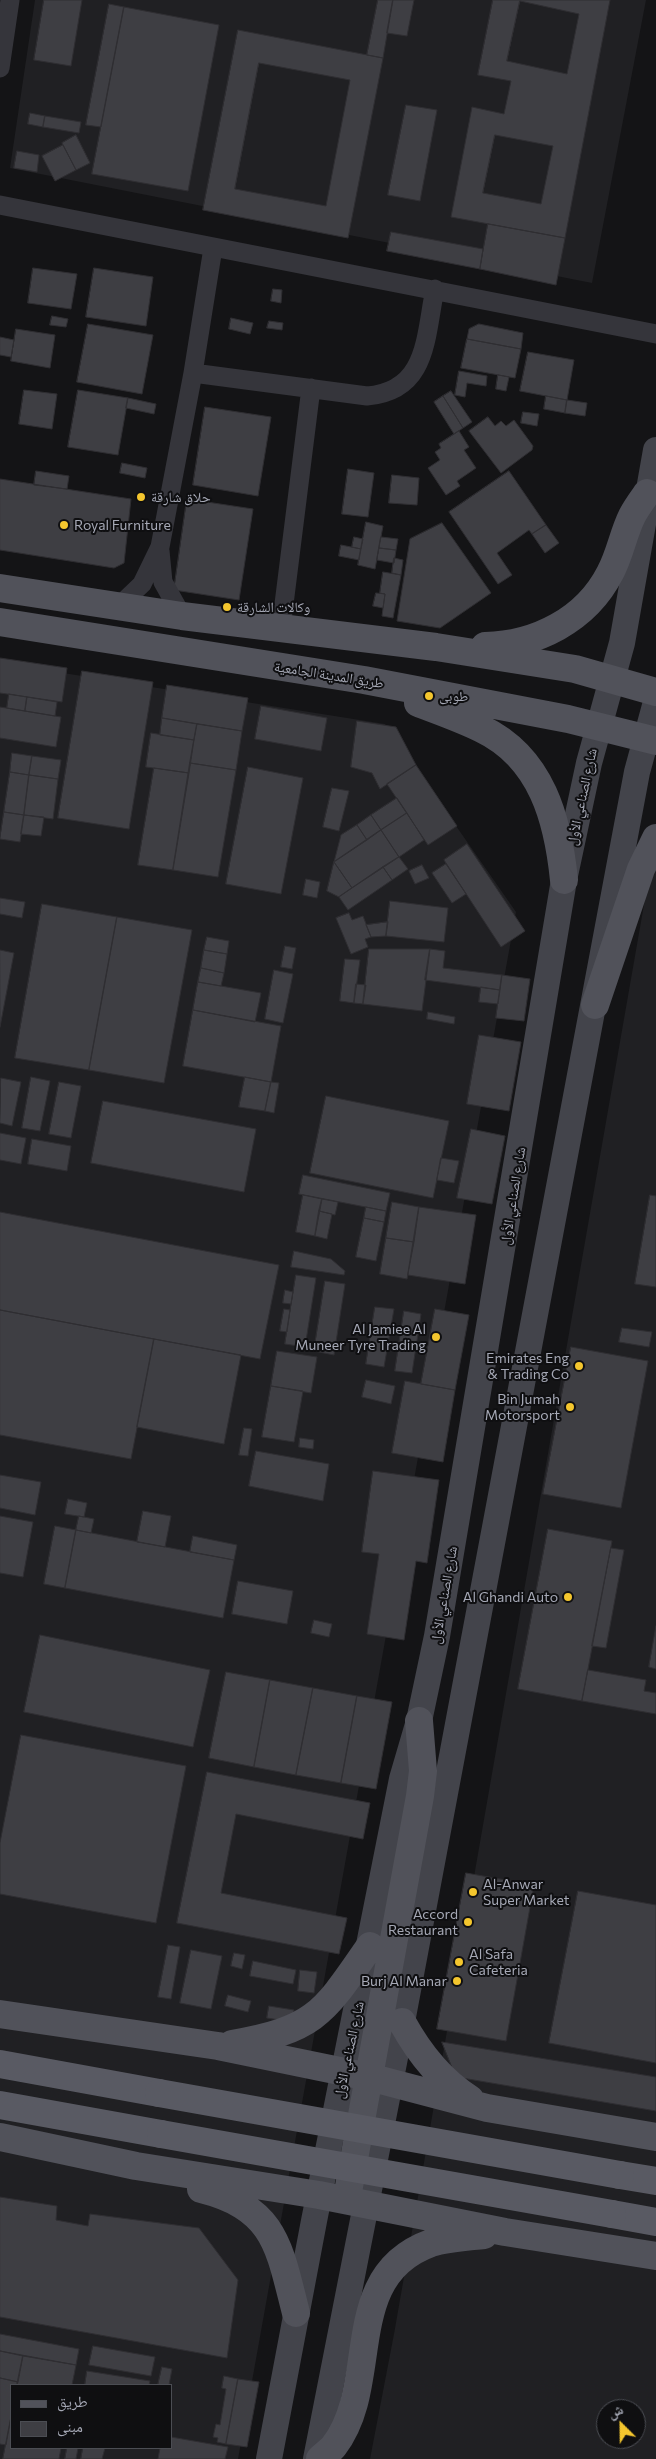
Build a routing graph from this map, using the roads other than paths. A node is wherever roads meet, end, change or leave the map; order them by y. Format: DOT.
graph roads {
  1 [pos="10,0"];
  2 [pos="0,68"];
  3 [pos="0,205"];
  4 [pos="214,248"];
  5 [pos="436,289"];
  6 [pos="656,334"];
  7 [pos="193,373"];
  8 [pos="312,388"];
  9 [pos="656,450"];
  10 [pos="647,493"];
  11 [pos="160,547"];
  12 [pos="0,588"];
  13 [pos="118,607"];
  14 [pos="182,616"];
  15 [pos="0,622"];
  16 [pos="281,628"];
  17 [pos="436,647"];
  18 [pos="364,680"];
  19 [pos="611,680"];
  20 [pos="656,692"];
  21 [pos="656,702"];
  22 [pos="598,726"];
  23 [pos="651,740"];
  24 [pos="656,838"];
  25 [pos="564,880"];
  26 [pos="595,1005"];
  27 [pos="419,1721"];
  28 [pos="370,1946"];
  29 [pos="0,2014"];
  30 [pos="402,2022"];
  31 [pos="218,2046"];
  32 [pos="0,2064"];
  33 [pos="367,2077"];
  34 [pos="0,2104"];
  35 [pos="487,2108"];
  36 [pos="0,2137"];
  37 [pos="656,2137"];
  38 [pos="136,2166"];
  39 [pos="656,2181"];
  40 [pos="319,2195"];
  41 [pos="356,2202"];
  42 [pos="656,2222"];
  43 [pos="506,2232"];
  44 [pos="656,2256"];
  45 [pos="296,2313"];
  46 [pos="269,2459"];
  47 [pos="318,2459"];
  1 -- 2 [label="street"];
  3 -- 4 [label="street"];
  4 -- 5 [label="street"];
  4 -- 7 [label="street"];
  5 -- 6 [label="street"];
  5 -- 8 [label="street"];
  7 -- 8 [label="street"];
  7 -- 11 [label="street"];
  8 -- 16 [label="street"];
  9 -- 10 [label="main road, شارع الصناعي الأول"];
  10 -- 17 [label="main road"];
  10 -- 19 [label="main road, شارع الصناعي الأول"];
  11 -- 13 [label="street"];
  11 -- 14 [label="street"];
  12 -- 13 [label="main road"];
  13 -- 14 [label="main road"];
  14 -- 16 [label="main road"];
  15 -- 18 [label="main road, طريق المدينة الجامعية"];
  16 -- 17 [label="main road"];
  17 -- 19 [label="main road"];
  18 -- 22 [label="main road, طريق المدينة الجامعية"];
  18 -- 25 [label="main road"];
  19 -- 20 [label="main road"];
  19 -- 22 [label="main road, شارع الصناعي الأول"];
  21 -- 23 [label="main road, شارع الصناعي الأول"];
  22 -- 23 [label="main road, طريق المدينة الجامعية"];
  22 -- 25 [label="main road, شارع الصناعي الأول"];
  23 -- 26 [label="main road, شارع الصناعي الأول"];
  24 -- 26 [label="main road"];
  25 -- 27 [label="main road, شارع الصناعي الأول"];
  26 -- 30 [label="main road, شارع الصناعي الأول"];
  27 -- 28 [label="main road, شارع الصناعي الأول"];
  27 -- 33 [label="main road"];
  28 -- 31 [label="main road"];
  28 -- 33 [label="main road, شارع الصناعي الأول"];
  29 -- 31 [label="main road"];
  30 -- 33 [label="main road, شارع الصناعي الأول"];
  30 -- 35 [label="main road"];
  31 -- 33 [label="main road"];
  32 -- 39 [label="highway, bridge"];
  33 -- 35 [label="main road"];
  33 -- 40 [label="main road, شارع الصناعي الأول"];
  33 -- 41 [label="main road"];
  34 -- 42 [label="highway, bridge"];
  35 -- 37 [label="main road"];
  36 -- 38 [label="main road"];
  38 -- 40 [label="main road"];
  38 -- 45 [label="main road"];
  40 -- 41 [label="main road"];
  40 -- 45 [label="main road, شارع الصناعي الأول"];
  41 -- 43 [label="main road"];
  41 -- 47 [label="main road"];
  43 -- 44 [label="main road"];
  43 -- 47 [label="main road"];
  45 -- 46 [label="main road, شارع الصناعي الأول"];
}
